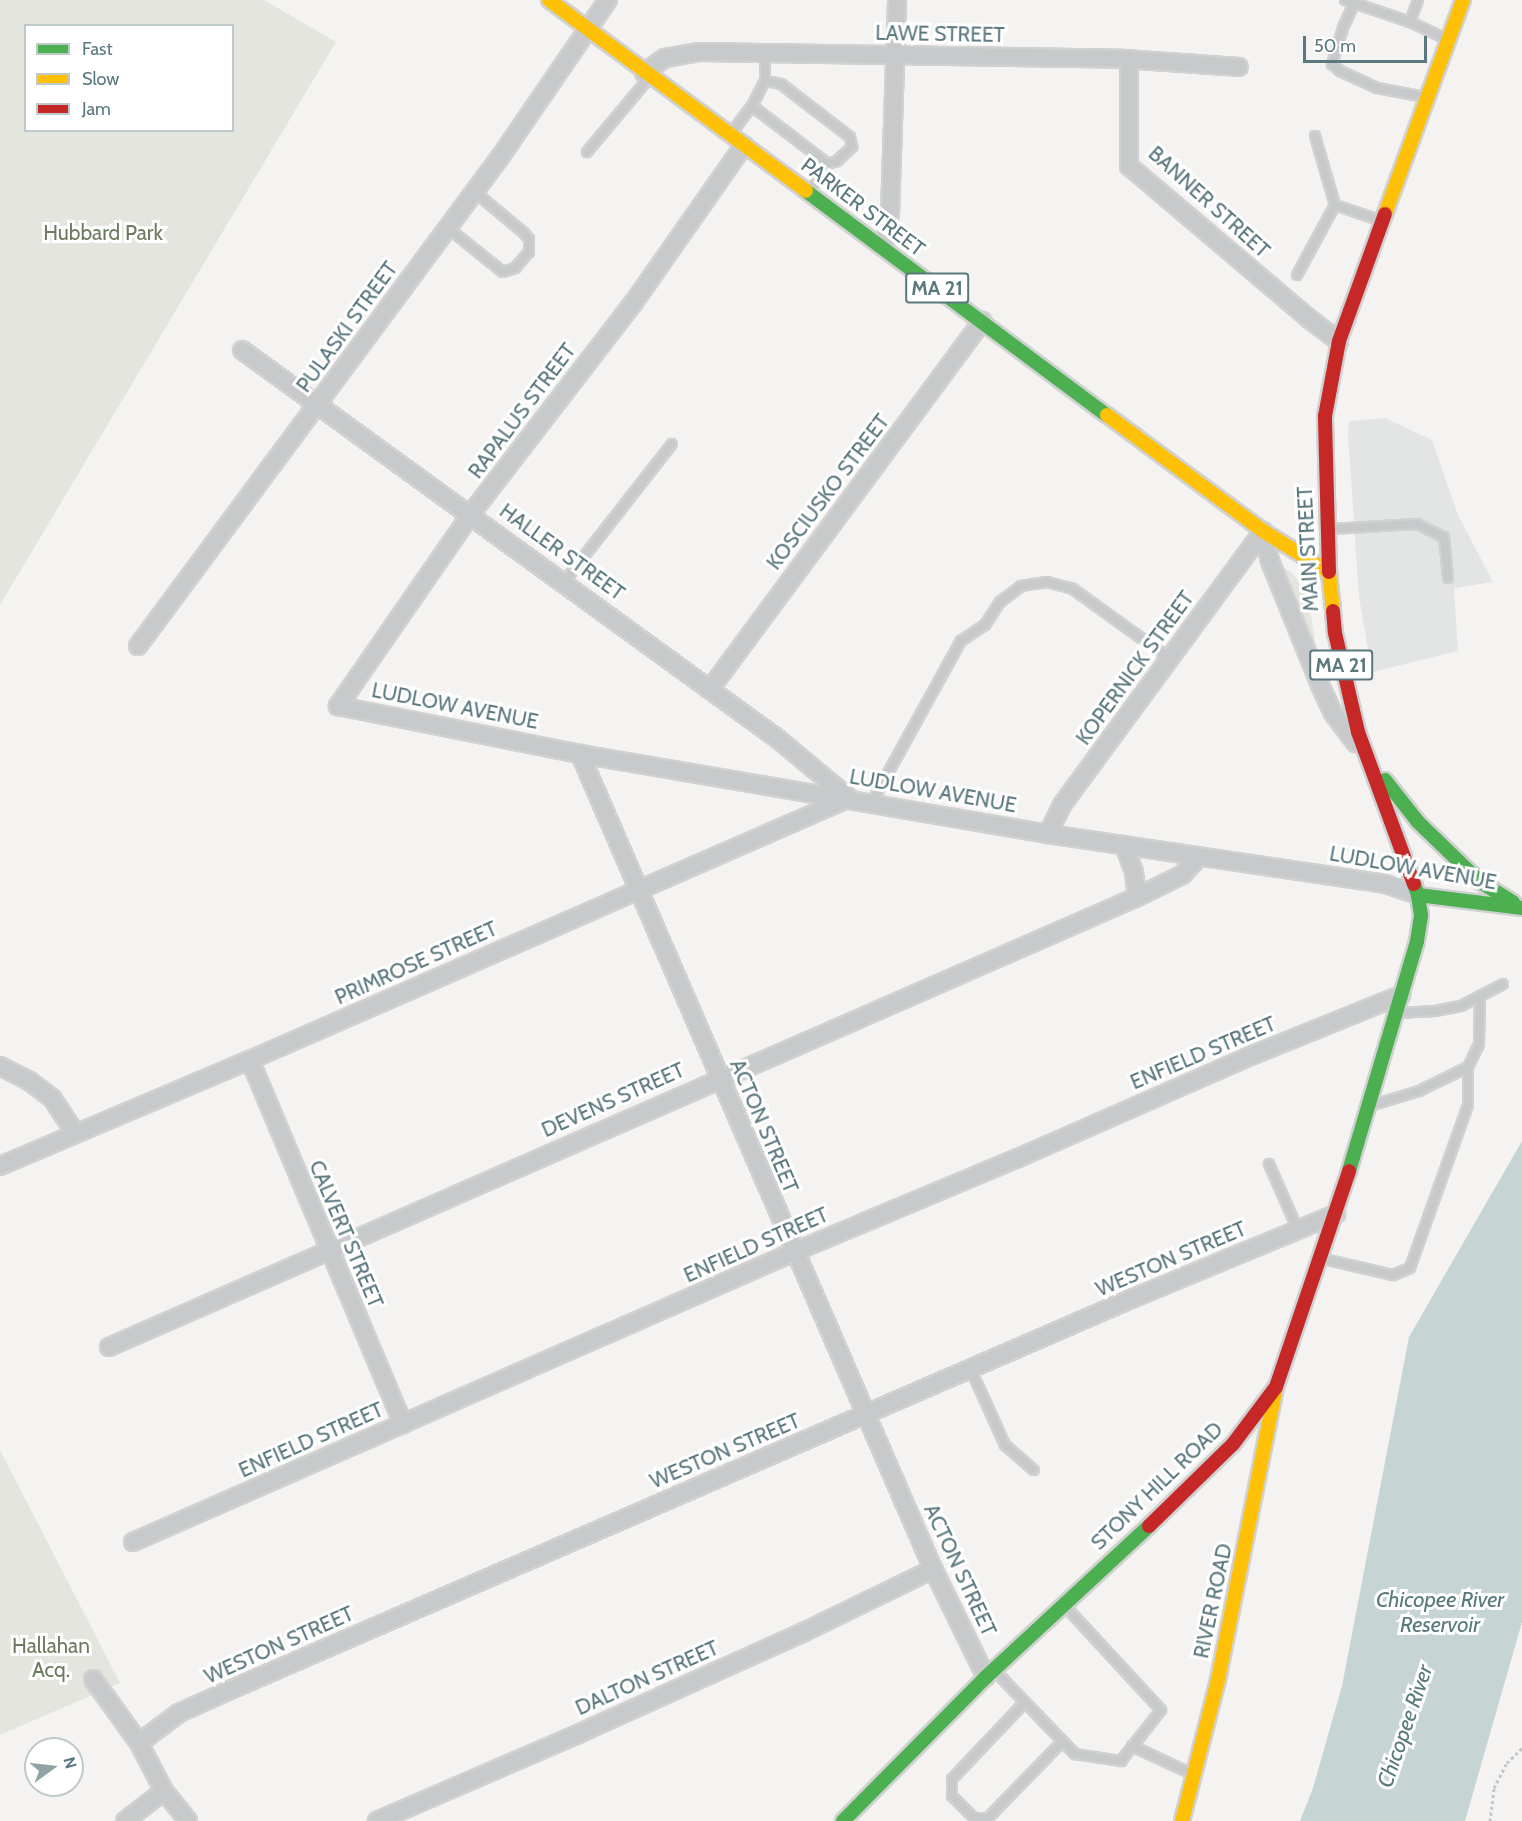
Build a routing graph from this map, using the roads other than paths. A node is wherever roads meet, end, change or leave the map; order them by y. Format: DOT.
graph roads {
  1 [pos="549,0"];
  2 [pos="608,0"];
  3 [pos="897,0"];
  4 [pos="1345,0"];
  5 [pos="1418,0"];
  6 [pos="1463,0"];
  7 [pos="1354,4"];
  8 [pos="1410,22"];
  9 [pos="589,32"];
  10 [pos="1448,40"];
  11 [pos="765,54"];
  12 [pos="896,56"];
  13 [pos="1129,59"];
  14 [pos="1239,67"];
  15 [pos="647,75"];
  16 [pos="765,81"];
  17 [pos="1427,98"];
  18 [pos="752,106"];
  19 [pos="1315,136"];
  20 [pos="738,139"];
  21 [pos="587,152"];
  22 [pos="828,164"];
  23 [pos="475,192"];
  24 [pos="809,192"];
  25 [pos="1335,205"];
  26 [pos="1382,221"];
  27 [pos="448,228"];
  28 [pos="884,248"];
  29 [pos="1297,275"];
  30 [pos="982,321"];
  31 [pos="1339,341"];
  32 [pos="242,350"];
  33 [pos="318,404"];
  34 [pos="672,444"];
  35 [pos="471,514"];
  36 [pos="1327,529"];
  37 [pos="1263,531"];
  38 [pos="1329,572"];
  39 [pos="1448,578"];
  40 [pos="564,582"];
  41 [pos="138,646"];
  42 [pos="1170,658"];
  43 [pos="710,689"];
  44 [pos="338,706"];
  45 [pos="580,754"];
  46 [pos="1366,755"];
  47 [pos="849,798"];
  48 [pos="872,802"];
  49 [pos="1048,834"];
  50 [pos="1124,846"];
  51 [pos="1199,857"];
  52 [pos="639,890"];
  53 [pos="1418,895"];
  54 [pos="1137,897"];
  55 [pos="1522,907"];
  56 [pos="1503,984"];
  57 [pos="1401,995"];
  58 [pos="1480,996"];
  59 [pos="1395,1013"];
  60 [pos="250,1060"];
  61 [pos="0,1066"];
  62 [pos="1468,1067"];
  63 [pos="719,1078"];
  64 [pos="1371,1102"];
  65 [pos="75,1134"];
  66 [pos="1269,1164"];
  67 [pos="0,1166"];
  68 [pos="1336,1214"];
  69 [pos="1298,1230"];
  70 [pos="327,1249"];
  71 [pos="794,1252"];
  72 [pos="1321,1258"];
  73 [pos="109,1347"];
  74 [pos="971,1370"];
  75 [pos="1276,1387"];
  76 [pos="865,1415"];
  77 [pos="403,1424"];
  78 [pos="1034,1470"];
  79 [pos="133,1542"];
  80 [pos="933,1569"];
  81 [pos="1063,1605"];
  82 [pos="990,1673"];
  83 [pos="93,1679"];
  84 [pos="1025,1702"];
  85 [pos="1062,1741"];
  86 [pos="139,1743"];
  87 [pos="1132,1746"];
  88 [pos="1194,1775"];
  89 [pos="164,1791"];
  90 [pos="125,1821"];
  91 [pos="188,1821"];
  92 [pos="377,1821"];
  93 [pos="843,1821"];
  94 [pos="1182,1821"];
  1 -- 9 [label="main road, PARKER STREET / MA 21"];
  2 -- 9 [label="street, PULASKI STREET"];
  3 -- 12 [label="street"];
  4 -- 7 [label="lane"];
  5 -- 8 [label="lane"];
  6 -- 10 [label="main road, MAIN STREET"];
  7 -- 8 [label="lane"];
  7 -- 17 [label="lane"];
  8 -- 10 [label="lane"];
  9 -- 15 [label="main road, PARKER STREET / MA 21"];
  9 -- 23 [label="street, PULASKI STREET"];
  10 -- 17 [label="main road, MAIN STREET"];
  11 -- 12 [label="street, LAWE STREET"];
  11 -- 15 [label="street, LAWE STREET"];
  11 -- 16 [label="lane"];
  12 -- 13 [label="street, LAWE STREET"];
  12 -- 28 [label="street"];
  13 -- 14 [label="street, LAWE STREET"];
  13 -- 31 [label="street, BANNER STREET"];
  15 -- 20 [label="main road, PARKER STREET / MA 21"];
  15 -- 21 [label="lane"];
  16 -- 18 [label="lane"];
  16 -- 22 [label="lane"];
  17 -- 26 [label="main road, MAIN STREET"];
  18 -- 20 [label="lane"];
  18 -- 22 [label="lane"];
  19 -- 25 [label="lane"];
  20 -- 24 [label="main road, PARKER STREET / MA 21"];
  20 -- 35 [label="street, RAPALUS STREET"];
  22 -- 24 [label="lane"];
  23 -- 27 [label="street, PULASKI STREET"];
  23 -- 27 [label="lane"];
  24 -- 28 [label="main road, PARKER STREET / MA 21"];
  25 -- 26 [label="lane"];
  25 -- 29 [label="lane"];
  26 -- 31 [label="main road, MAIN STREET"];
  27 -- 33 [label="street, PULASKI STREET"];
  28 -- 30 [label="main road, PARKER STREET / MA 21"];
  30 -- 37 [label="main road, PARKER STREET / MA 21"];
  30 -- 43 [label="street, KOSCIUSKO STREET"];
  31 -- 36 [label="main road, MAIN STREET"];
  32 -- 33 [label="street, HALLER STREET"];
  33 -- 35 [label="street, HALLER STREET"];
  33 -- 41 [label="street, PULASKI STREET"];
  34 -- 40 [label="lane"];
  35 -- 40 [label="street, HALLER STREET"];
  35 -- 44 [label="street, RAPALUS STREET"];
  36 -- 38 [label="main road, MAIN STREET"];
  36 -- 39 [label="lane"];
  37 -- 38 [label="main road, PARKER STREET / MA 21"];
  37 -- 42 [label="street, KOPERNICK STREET"];
  37 -- 46 [label="street"];
  38 -- 46 [label="main road, MAIN STREET / MA 21"];
  40 -- 43 [label="street, HALLER STREET"];
  42 -- 48 [label="lane"];
  42 -- 49 [label="street, KOPERNICK STREET"];
  43 -- 47 [label="street, HALLER STREET"];
  44 -- 45 [label="street, LUDLOW AVENUE"];
  45 -- 47 [label="street, LUDLOW AVENUE"];
  45 -- 52 [label="street, ACTON STREET"];
  46 -- 53 [label="main road, MAIN STREET / MA 21"];
  46 -- 55 [label="main road"];
  47 -- 48 [label="street, LUDLOW AVENUE"];
  47 -- 52 [label="street, PRIMROSE STREET"];
  48 -- 49 [label="street, LUDLOW AVENUE"];
  49 -- 50 [label="street, LUDLOW AVENUE"];
  50 -- 51 [label="street, LUDLOW AVENUE"];
  50 -- 54 [label="street"];
  51 -- 53 [label="street, LUDLOW AVENUE"];
  51 -- 54 [label="street, DEVENS STREET"];
  52 -- 60 [label="street, PRIMROSE STREET"];
  52 -- 63 [label="street, ACTON STREET"];
  53 -- 55 [label="main road, LUDLOW AVENUE"];
  53 -- 57 [label="main road, MAIN STREET"];
  54 -- 63 [label="street, DEVENS STREET"];
  56 -- 58 [label="lane"];
  57 -- 59 [label="main road, MAIN STREET"];
  57 -- 71 [label="street, ENFIELD STREET"];
  58 -- 59 [label="lane"];
  58 -- 62 [label="lane"];
  59 -- 64 [label="main road, MAIN STREET"];
  60 -- 65 [label="street, PRIMROSE STREET"];
  60 -- 70 [label="street, CALVERT STREET"];
  61 -- 65 [label="street"];
  62 -- 64 [label="lane"];
  62 -- 72 [label="lane"];
  63 -- 70 [label="street, DEVENS STREET"];
  63 -- 71 [label="street, ACTON STREET"];
  64 -- 68 [label="main road, STONY HILL ROAD"];
  65 -- 67 [label="street, PRIMROSE STREET"];
  66 -- 69 [label="lane"];
  68 -- 69 [label="street, WESTON STREET"];
  68 -- 72 [label="main road, STONY HILL ROAD"];
  69 -- 74 [label="street, WESTON STREET"];
  70 -- 73 [label="street, DEVENS STREET"];
  70 -- 77 [label="street, CALVERT STREET"];
  71 -- 76 [label="street, ACTON STREET"];
  71 -- 77 [label="street, ENFIELD STREET"];
  72 -- 75 [label="main road, STONY HILL ROAD"];
  74 -- 76 [label="street, WESTON STREET"];
  74 -- 78 [label="lane"];
  75 -- 81 [label="main road, STONY HILL ROAD"];
  75 -- 88 [label="main road, RIVER ROAD"];
  76 -- 80 [label="street, ACTON STREET"];
  76 -- 86 [label="street, WESTON STREET"];
  77 -- 79 [label="street, ENFIELD STREET"];
  80 -- 82 [label="street, ACTON STREET"];
  80 -- 92 [label="street, DALTON STREET"];
  81 -- 82 [label="main road, STONY HILL ROAD"];
  81 -- 87 [label="lane"];
  82 -- 84 [label="lane"];
  82 -- 93 [label="main road, STONY HILL ROAD"];
  83 -- 86 [label="street"];
  84 -- 85 [label="lane"];
  84 -- 85 [label="lane"];
  85 -- 87 [label="lane"];
  86 -- 89 [label="street"];
  87 -- 88 [label="lane"];
  88 -- 94 [label="main road, RIVER ROAD"];
  89 -- 90 [label="street"];
  89 -- 91 [label="street"];
}
